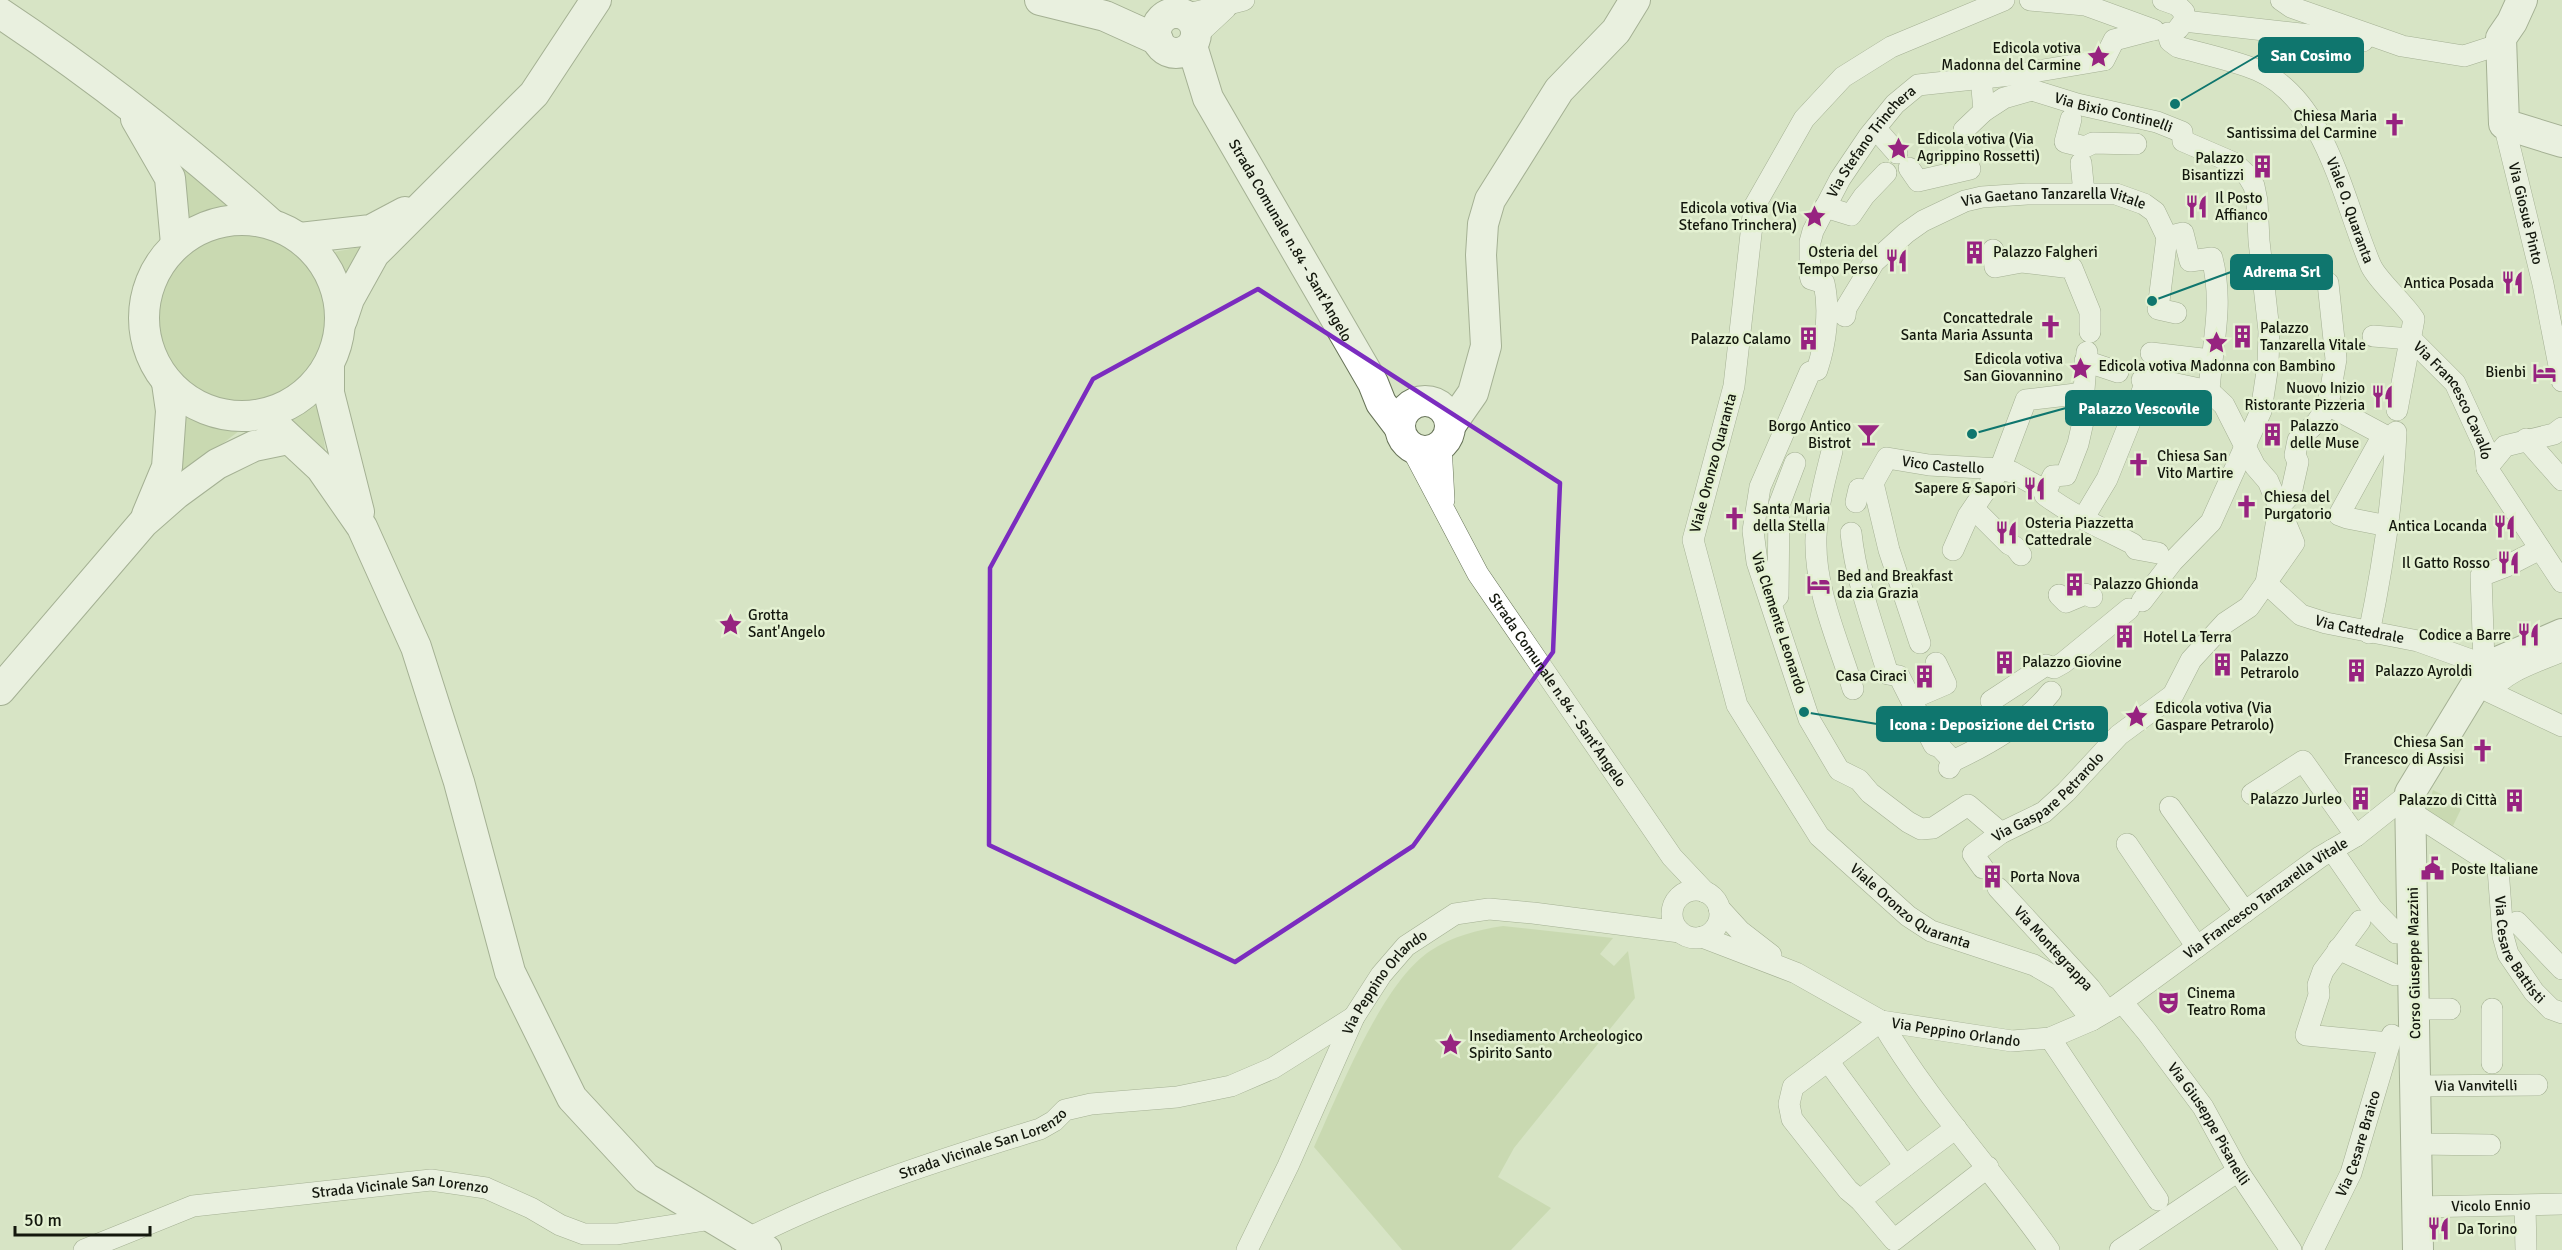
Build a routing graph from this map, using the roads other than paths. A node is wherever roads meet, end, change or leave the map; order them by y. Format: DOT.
graph roads {
  1 [pos="596,0"];
  2 [pos="1040,0"];
  3 [pos="1635,0"];
  4 [pos="2004,0"];
  5 [pos="2030,0"];
  6 [pos="2163,0"];
  7 [pos="2281,0"];
  8 [pos="2522,0"];
  9 [pos="1236,3"];
  10 [pos="0,13"];
  11 [pos="2168,28"];
  12 [pos="1178,34"];
  13 [pos="2501,44"];
  14 [pos="2402,46"];
  15 [pos="1982,77"];
  16 [pos="2026,82"];
  17 [pos="129,106"];
  18 [pos="1984,111"];
  19 [pos="2071,119"];
  20 [pos="2504,124"];
  21 [pos="1876,129"];
  22 [pos="1965,135"];
  23 [pos="2562,142"];
  24 [pos="2136,144"];
  25 [pos="2083,155"];
  26 [pos="1886,173"];
  27 [pos="2084,193"];
  28 [pos="1979,198"];
  29 [pos="429,199"];
  30 [pos="1825,207"];
  31 [pos="270,223"];
  32 [pos="2167,237"];
  33 [pos="300,238"];
  34 [pos="176,244"];
  35 [pos="1993,250"];
  36 [pos="2328,283"];
  37 [pos="2552,286"];
  38 [pos="2167,311"];
  39 [pos="1845,316"];
  40 [pos="341,323"];
  41 [pos="1824,329"];
  42 [pos="2373,336"];
  43 [pos="2411,339"];
  44 [pos="2087,348"];
  45 [pos="2151,353"];
  46 [pos="2211,360"];
  47 [pos="329,366"];
  48 [pos="2118,372"];
  49 [pos="2562,381"];
  50 [pos="166,383"];
  51 [pos="2209,391"];
  52 [pos="2080,403"];
  53 [pos="2328,405"];
  54 [pos="2397,410"];
  55 [pos="258,416"];
  56 [pos="1425,426"];
  57 [pos="2562,428"];
  58 [pos="2391,436"];
  59 [pos="288,439"];
  60 [pos="2526,439"];
  61 [pos="2246,443"];
  62 [pos="1832,451"];
  63 [pos="217,464"];
  64 [pos="1794,464"];
  65 [pos="2487,468"];
  66 [pos="2000,469"];
  67 [pos="2562,480"];
  68 [pos="2046,490"];
  69 [pos="2279,507"];
  70 [pos="1974,509"];
  71 [pos="1448,519"];
  72 [pos="2084,519"];
  73 [pos="143,523"];
  74 [pos="2388,526"];
  75 [pos="362,527"];
  76 [pos="1851,533"];
  77 [pos="2540,549"];
  78 [pos="1953,550"];
  79 [pos="2158,553"];
  80 [pos="2021,555"];
  81 [pos="2562,582"];
  82 [pos="2266,583"];
  83 [pos="2059,595"];
  84 [pos="2092,597"];
  85 [pos="1771,604"];
  86 [pos="2369,633"];
  87 [pos="2562,634"];
  88 [pos="1920,643"];
  89 [pos="2562,651"];
  90 [pos="1936,663"];
  91 [pos="2489,663"];
  92 [pos="1853,689"];
  93 [pos="0,690"];
  94 [pos="2051,692"];
  95 [pos="1911,699"];
  96 [pos="1991,701"];
  97 [pos="2562,726"];
  98 [pos="2252,794"];
  99 [pos="2410,803"];
  100 [pos="2170,807"];
  101 [pos="2001,833"];
  102 [pos="2356,836"];
  103 [pos="2127,844"];
  104 [pos="2332,850"];
  105 [pos="1672,857"];
  106 [pos="1978,861"];
  107 [pos="1998,888"];
  108 [pos="1705,892"];
  109 [pos="1719,908"];
  110 [pos="2245,912"];
  111 [pos="1677,916"];
  112 [pos="2360,921"];
  113 [pos="2517,922"];
  114 [pos="2396,933"];
  115 [pos="1701,937"];
  116 [pos="2197,947"];
  117 [pos="2338,949"];
  118 [pos="2562,969"];
  119 [pos="1796,973"];
  120 [pos="2395,975"];
  121 [pos="2414,1009"];
  122 [pos="2450,1009"];
  123 [pos="2492,1009"];
  124 [pos="2107,1011"];
  125 [pos="2562,1013"];
  126 [pos="1354,1017"];
  127 [pos="1881,1021"];
  128 [pos="2050,1038"];
  129 [pos="1828,1061"];
  130 [pos="2492,1063"];
  131 [pos="2537,1085"];
  132 [pos="2416,1086"];
  133 [pos="1956,1128"];
  134 [pos="2417,1144"];
  135 [pos="2490,1145"];
  136 [pos="1905,1166"];
  137 [pos="1988,1167"];
  138 [pos="2238,1171"];
  139 [pos="1860,1200"];
  140 [pos="2158,1200"];
  141 [pos="2562,1204"];
  142 [pos="2525,1206"];
  143 [pos="2418,1207"];
  144 [pos="712,1219"];
  145 [pos="757,1244"];
  146 [pos="84,1250"];
  147 [pos="1247,1250"];
  148 [pos="2049,1250"];
  149 [pos="2120,1250"];
  150 [pos="2291,1250"];
  151 [pos="2313,1250"];
  152 [pos="2418,1250"];
  153 [pos="2526,1250"];
  1 -- 29 [label="street"];
  2 -- 12 [label="street"];
  3 -- 56 [label="street"];
  4 -- 124 [label="street, Viale Oronzo Quaranta"];
  5 -- 11 [label="street"];
  6 -- 11 [label="street"];
  7 -- 14 [label="street"];
  8 -- 13 [label="street, Via Giosuè Pinto"];
  9 -- 12 [label="street"];
  10 -- 17 [label="street"];
  11 -- 14 [label="street"];
  11 -- 16 [label="street, Via Stefano Trinchera"];
  11 -- 43 [label="street, Viale O. Quaranta"];
  12 -- 56 [label="street, Strada Comunale n.84 - Sant'Angelo"];
  13 -- 14 [label="street"];
  13 -- 20 [label="street, Via Giosuè Pinto"];
  15 -- 16 [label="street, Via Stefano Trinchera"];
  15 -- 18 [label="street"];
  15 -- 21 [label="street, Via Stefano Trinchera"];
  16 -- 18 [label="street"];
  16 -- 61 [label="street, Via Bixio Continelli"];
  17 -- 31 [label="street"];
  17 -- 34 [label="street"];
  18 -- 22 [label="street"];
  19 -- 25 [label="street"];
  20 -- 23 [label="street"];
  20 -- 37 [label="street, Via Giosuè Pinto"];
  21 -- 28 [label="street"];
  21 -- 30 [label="street, Via Stefano Trinchera"];
  24 -- 25 [label="street"];
  25 -- 27 [label="street"];
  26 -- 30 [label="street"];
  27 -- 28 [label="street, Via Gaetano Tanzarella Vitale"];
  27 -- 32 [label="street, Via Gaetano Tanzarella Vitale"];
  28 -- 39 [label="street, Via Gaetano Tanzarella Vitale"];
  29 -- 33 [label="street"];
  29 -- 40 [label="street"];
  30 -- 41 [label="street, Via Stefano Trinchera"];
  31 -- 33 [label="street"];
  31 -- 34 [label="street"];
  32 -- 38 [label="street"];
  32 -- 46 [label="street"];
  33 -- 40 [label="street"];
  34 -- 50 [label="street"];
  35 -- 44 [label="street"];
  36 -- 53 [label="street"];
  37 -- 49 [label="street, Via Giosuè Pinto"];
  40 -- 47 [label="street"];
  41 -- 85 [label="street, Via Clemente Leonardo"];
  42 -- 43 [label="street"];
  43 -- 54 [label="street, Viale O. Quaranta"];
  43 -- 65 [label="street, Via Francesco Cavallo"];
  44 -- 48 [label="street"];
  44 -- 52 [label="street"];
  45 -- 46 [label="street"];
  46 -- 51 [label="street"];
  47 -- 55 [label="street"];
  47 -- 75 [label="street"];
  50 -- 55 [label="street"];
  50 -- 73 [label="street"];
  51 -- 61 [label="street"];
  51 -- 72 [label="street"];
  52 -- 66 [label="street"];
  52 -- 68 [label="street"];
  53 -- 58 [label="street"];
  53 -- 69 [label="street"];
  55 -- 59 [label="street"];
  55 -- 63 [label="street"];
  56 -- 71 [label="street, Strada Comunale n.84 - Sant'Angelo"];
  56 -- 71 [label="street, Strada Comunale n.84 - Sant'Angelo"];
  57 -- 60 [label="street"];
  58 -- 74 [label="street"];
  58 -- 74 [label="street"];
  59 -- 63 [label="street"];
  59 -- 75 [label="street"];
  60 -- 65 [label="street"];
  60 -- 67 [label="street"];
  61 -- 69 [label="street"];
  61 -- 96 [label="street, Via Bixio Continelli"];
  62 -- 92 [label="street"];
  63 -- 73 [label="street"];
  64 -- 85 [label="street"];
  65 -- 77 [label="street"];
  66 -- 68 [label="street, Vico Castello"];
  66 -- 70 [label="street"];
  66 -- 88 [label="street, Vico Castello"];
  68 -- 72 [label="street, Vico Castello"];
  69 -- 82 [label="street, Via Gaspare Petrarolo"];
  70 -- 78 [label="street"];
  70 -- 80 [label="street"];
  71 -- 105 [label="street, Strada Comunale n.84 - Sant'Angelo"];
  72 -- 79 [label="street, Vico Castello"];
  73 -- 93 [label="street"];
  74 -- 86 [label="street"];
  75 -- 144 [label="street"];
  76 -- 95 [label="street"];
  77 -- 81 [label="street"];
  77 -- 91 [label="street"];
  82 -- 86 [label="street, Via Cattedrale"];
  82 -- 101 [label="street, Via Gaspare Petrarolo"];
  83 -- 84 [label="street"];
  85 -- 101 [label="street, Via Clemente Leonardo"];
  86 -- 91 [label="street, Via Cattedrale"];
  87 -- 91 [label="street"];
  89 -- 97 [label="street"];
  90 -- 95 [label="street"];
  91 -- 99 [label="street"];
  94 -- 95 [label="street"];
  98 -- 102 [label="street"];
  99 -- 102 [label="street, Via Francesco Tanzarella Vitale"];
  99 -- 121 [label="street, Corso Giuseppe Mazzini"];
  99 -- 125 [label="street, Via Cesare Battisti"];
  100 -- 110 [label="street"];
  101 -- 106 [label="street, Via Gaspare Petrarolo"];
  102 -- 104 [label="street, Via Francesco Tanzarella Vitale"];
  103 -- 116 [label="street"];
  104 -- 110 [label="street, Via Francesco Tanzarella Vitale"];
  104 -- 114 [label="street"];
  105 -- 108 [label="street, Strada Comunale n.84 - Sant'Angelo"];
  105 -- 111 [label="street, Strada Comunale n.84 - Sant'Angelo"];
  107 -- 124 [label="street, Via Montegrappa"];
  108 -- 109 [label="street"];
  108 -- 111 [label="street"];
  109 -- 115 [label="street"];
  109 -- 119 [label="street, Via Peppino Orlando"];
  110 -- 116 [label="street, Via Francesco Tanzarella Vitale"];
  111 -- 115 [label="street"];
  111 -- 126 [label="street, Via Peppino Orlando"];
  112 -- 117 [label="street"];
  113 -- 118 [label="street"];
  115 -- 119 [label="street, Via Peppino Orlando"];
  116 -- 124 [label="street, Via Francesco Tanzarella Vitale"];
  117 -- 120 [label="street"];
  117 -- 151 [label="street, Via Cesare Braico"];
  119 -- 127 [label="street, Via Peppino Orlando"];
  121 -- 122 [label="street"];
  121 -- 132 [label="street, Corso Giuseppe Mazzini"];
  123 -- 130 [label="street"];
  124 -- 128 [label="street, Via Peppino Orlando"];
  124 -- 138 [label="street, Via Giuseppe Pisanelli"];
  126 -- 145 [label="street, Strada Vicinale San Lorenzo"];
  126 -- 147 [label="street, Via Peppino Orlando"];
  127 -- 128 [label="street, Via Peppino Orlando"];
  127 -- 129 [label="street"];
  127 -- 133 [label="street"];
  128 -- 140 [label="street"];
  129 -- 136 [label="street"];
  129 -- 139 [label="street"];
  131 -- 132 [label="street, Via Vanvitelli"];
  132 -- 134 [label="street, Corso Giuseppe Mazzini"];
  133 -- 136 [label="street"];
  133 -- 137 [label="street"];
  134 -- 135 [label="street"];
  134 -- 143 [label="street, Corso Giuseppe Mazzini"];
  136 -- 139 [label="street"];
  137 -- 139 [label="street"];
  137 -- 148 [label="street"];
  138 -- 149 [label="street"];
  138 -- 150 [label="street, Via Giuseppe Pisanelli"];
  141 -- 142 [label="street, Vicolo Ennio"];
  142 -- 143 [label="street, Vicolo Ennio"];
  142 -- 153 [label="street"];
  143 -- 152 [label="street, Corso Giuseppe Mazzini"];
  144 -- 145 [label="street"];
  144 -- 146 [label="street, Strada Vicinale San Lorenzo"];
}
